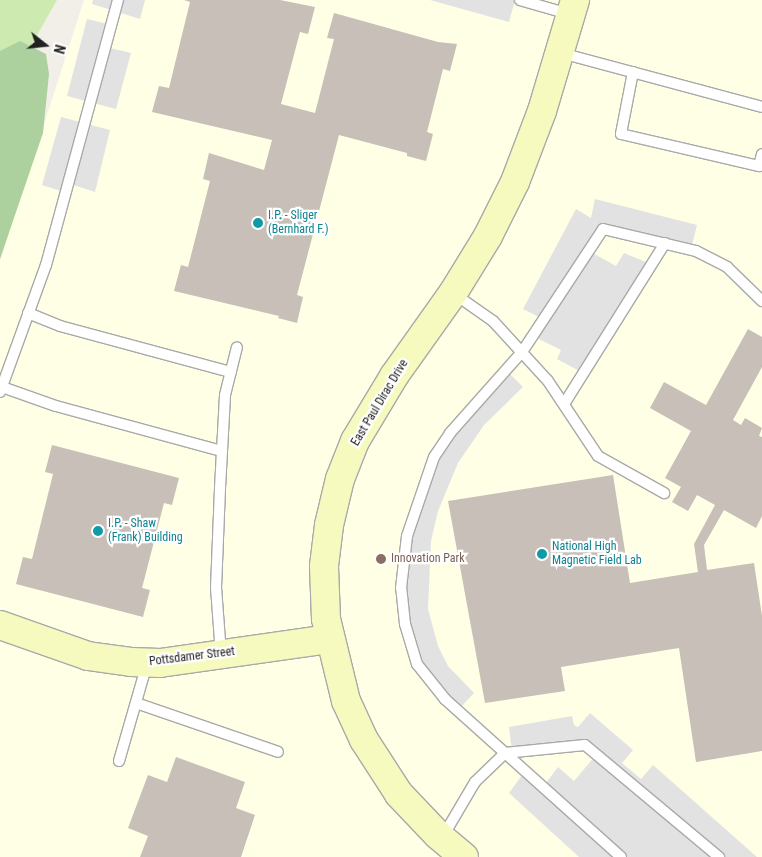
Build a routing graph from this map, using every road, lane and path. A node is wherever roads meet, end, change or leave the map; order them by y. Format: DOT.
graph roads {
  1 [pos="118,0"];
  2 [pos="520,0"];
  3 [pos="573,7"];
  4 [pos="561,53"];
  5 [pos="633,72"];
  6 [pos="762,107"];
  7 [pos="762,154"];
  8 [pos="665,243"];
  9 [pos="453,293"];
  10 [pos="762,301"];
  11 [pos="28,313"];
  12 [pos="237,347"];
  13 [pos="522,352"];
  14 [pos="231,372"];
  15 [pos="1,390"];
  16 [pos="564,404"];
  17 [pos="222,451"];
  18 [pos="664,493"];
  19 [pos="0,625"];
  20 [pos="328,639"];
  21 [pos="221,654"];
  22 [pos="148,662"];
  23 [pos="136,703"];
  24 [pos="278,752"];
  25 [pos="505,753"];
  26 [pos="119,761"];
  27 [pos="442,838"];
  28 [pos="464,857"];
  29 [pos="621,857"];
  30 [pos="719,857"];
  1 -- 11 [label="lane"];
  2 -- 3 [label="lane"];
  3 -- 4 [label="street, East Paul Dirac Drive"];
  4 -- 5 [label="lane"];
  4 -- 9 [label="street, East Paul Dirac Drive"];
  5 -- 6 [label="lane"];
  5 -- 7 [label="lane"];
  8 -- 10 [label="lane"];
  8 -- 13 [label="lane"];
  8 -- 16 [label="lane"];
  9 -- 13 [label="lane"];
  9 -- 20 [label="street, East Paul Dirac Drive"];
  11 -- 14 [label="lane"];
  11 -- 15 [label="lane"];
  12 -- 14 [label="lane"];
  13 -- 16 [label="lane"];
  13 -- 25 [label="lane"];
  14 -- 17 [label="lane"];
  15 -- 17 [label="lane"];
  16 -- 18 [label="lane"];
  17 -- 21 [label="lane"];
  19 -- 22 [label="street, Pottsdamer Street"];
  20 -- 21 [label="street, Pottsdamer Street"];
  20 -- 27 [label="street, East Paul Dirac Drive"];
  21 -- 22 [label="street, Pottsdamer Street"];
  22 -- 23 [label="lane"];
  23 -- 24 [label="lane"];
  23 -- 26 [label="lane"];
  25 -- 27 [label="lane"];
  25 -- 29 [label="lane"];
  25 -- 30 [label="lane"];
  27 -- 28 [label="street, East Paul Dirac Drive"];
}
